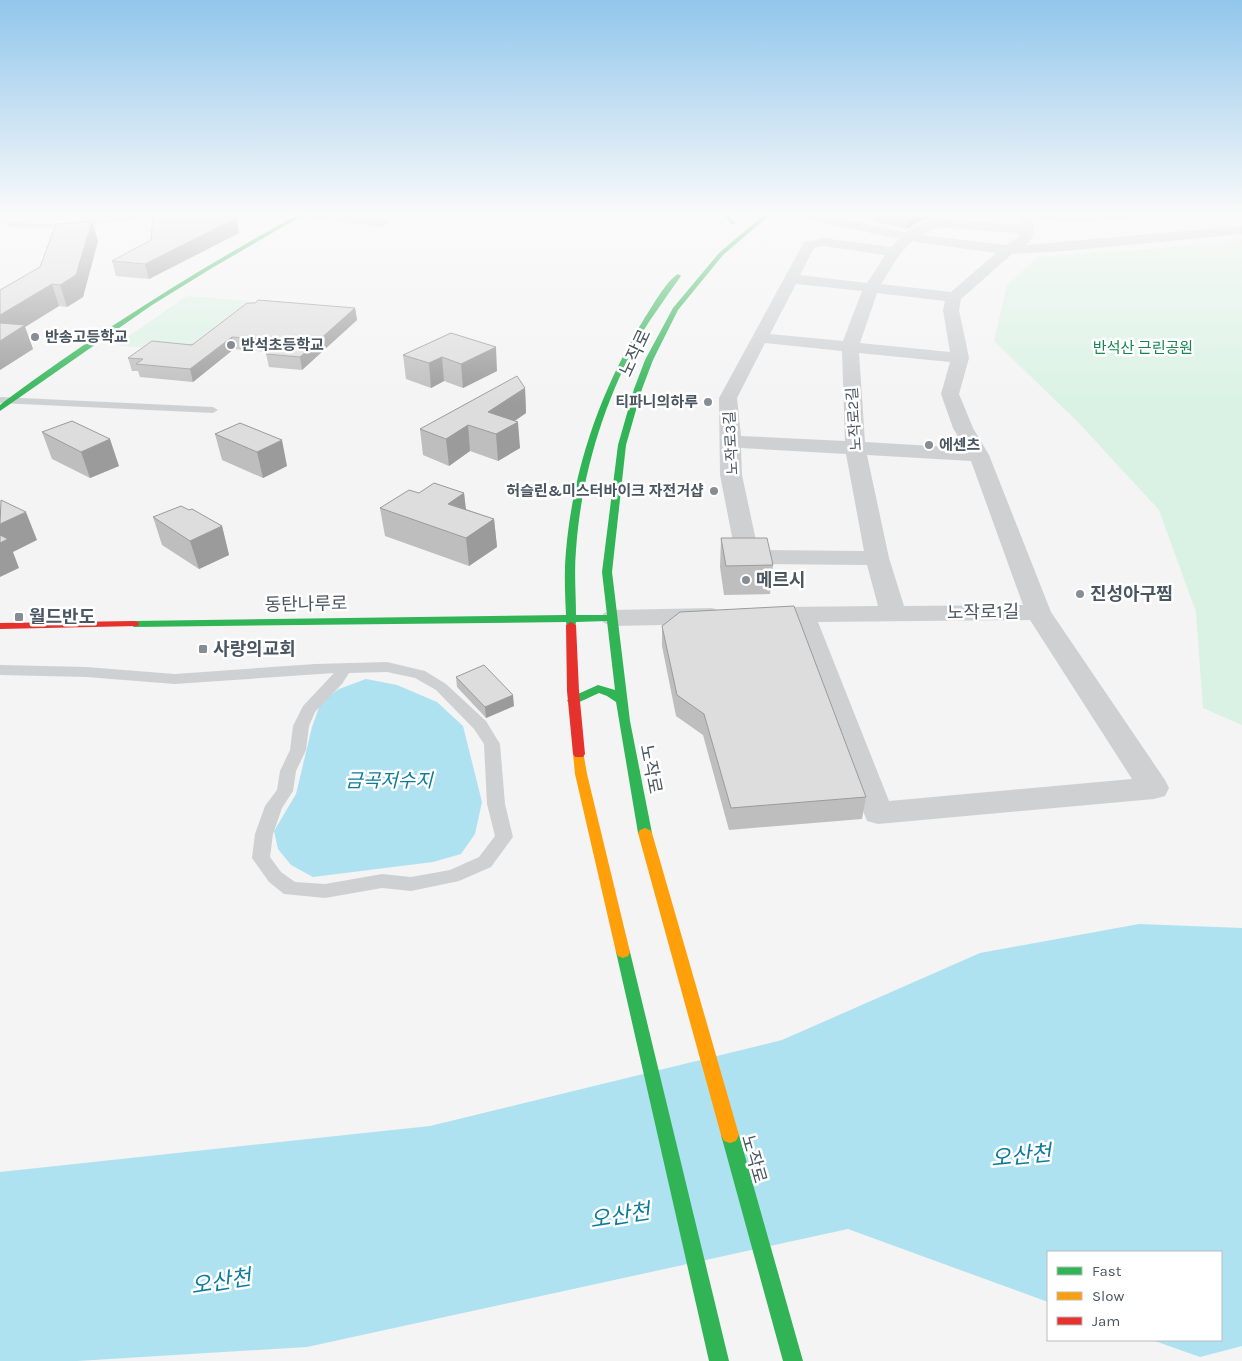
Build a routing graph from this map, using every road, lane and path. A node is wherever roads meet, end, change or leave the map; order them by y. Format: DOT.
graph roads {
  1 [pos="187,278"];
  2 [pos="677,278"];
  3 [pos="700,278"];
  4 [pos="878,278"];
  5 [pos="976,278"];
  6 [pos="792,279"];
  7 [pos="871,288"];
  8 [pos="954,297"];
  9 [pos="761,338"];
  10 [pos="850,346"];
  11 [pos="960,358"];
  12 [pos="5,401"];
  13 [pos="0,409"];
  14 [pos="213,410"];
  15 [pos="731,441"];
  16 [pos="855,448"];
  17 [pos="979,455"];
  18 [pos="610,541"];
  19 [pos="597,548"];
  20 [pos="877,558"];
  21 [pos="1038,612"];
  22 [pos="893,613"];
  23 [pos="764,615"];
  24 [pos="802,615"];
  25 [pos="735,616"];
  26 [pos="571,618"];
  27 [pos="613,618"];
  28 [pos="0,626"];
  29 [pos="344,669"];
  30 [pos="0,670"];
  31 [pos="622,700"];
  32 [pos="573,701"];
  33 [pos="720,1361"];
  34 [pos="793,1361"];
  1 -- 12 [label="street"];
  2 -- 26 [label="street, 노작로"];
  3 -- 18 [label="street, 노작로"];
  4 -- 7 [label="street, 노작로2길"];
  5 -- 8 [label="street"];
  6 -- 7 [label="street"];
  6 -- 9 [label="street, 노작로3길"];
  7 -- 8 [label="street"];
  7 -- 10 [label="street, 노작로2길"];
  8 -- 11 [label="street, 노작로1길"];
  9 -- 10 [label="street"];
  9 -- 15 [label="street, 노작로3길"];
  10 -- 11 [label="street"];
  10 -- 16 [label="street, 노작로2길"];
  11 -- 17 [label="street, 노작로1길"];
  12 -- 13 [label="street"];
  12 -- 14 [label="lane"];
  15 -- 16 [label="street"];
  15 -- 20 [label="street, 노작로3길"];
  16 -- 17 [label="street"];
  16 -- 20 [label="street, 노작로2길"];
  17 -- 21 [label="street, 노작로1길"];
  18 -- 19 [label="street"];
  18 -- 27 [label="street, 노작로"];
  20 -- 22 [label="street, 노작로2길"];
  21 -- 22 [label="street, 노작로1길"];
  21 -- 24 [label="street"];
  22 -- 24 [label="street, 노작로1길"];
  23 -- 24 [label="street, 노작로1길"];
  25 -- 27 [label="street"];
  26 -- 27 [label="street, 동탄나루로"];
  26 -- 28 [label="street, 동탄나루로"];
  26 -- 32 [label="street, 노작로"];
  27 -- 31 [label="street, 노작로"];
  29 -- 29 [label="lane"];
  29 -- 30 [label="lane"];
  31 -- 32 [label="street"];
  31 -- 34 [label="street, 노작로"];
  32 -- 33 [label="street, 노작로"];
}
